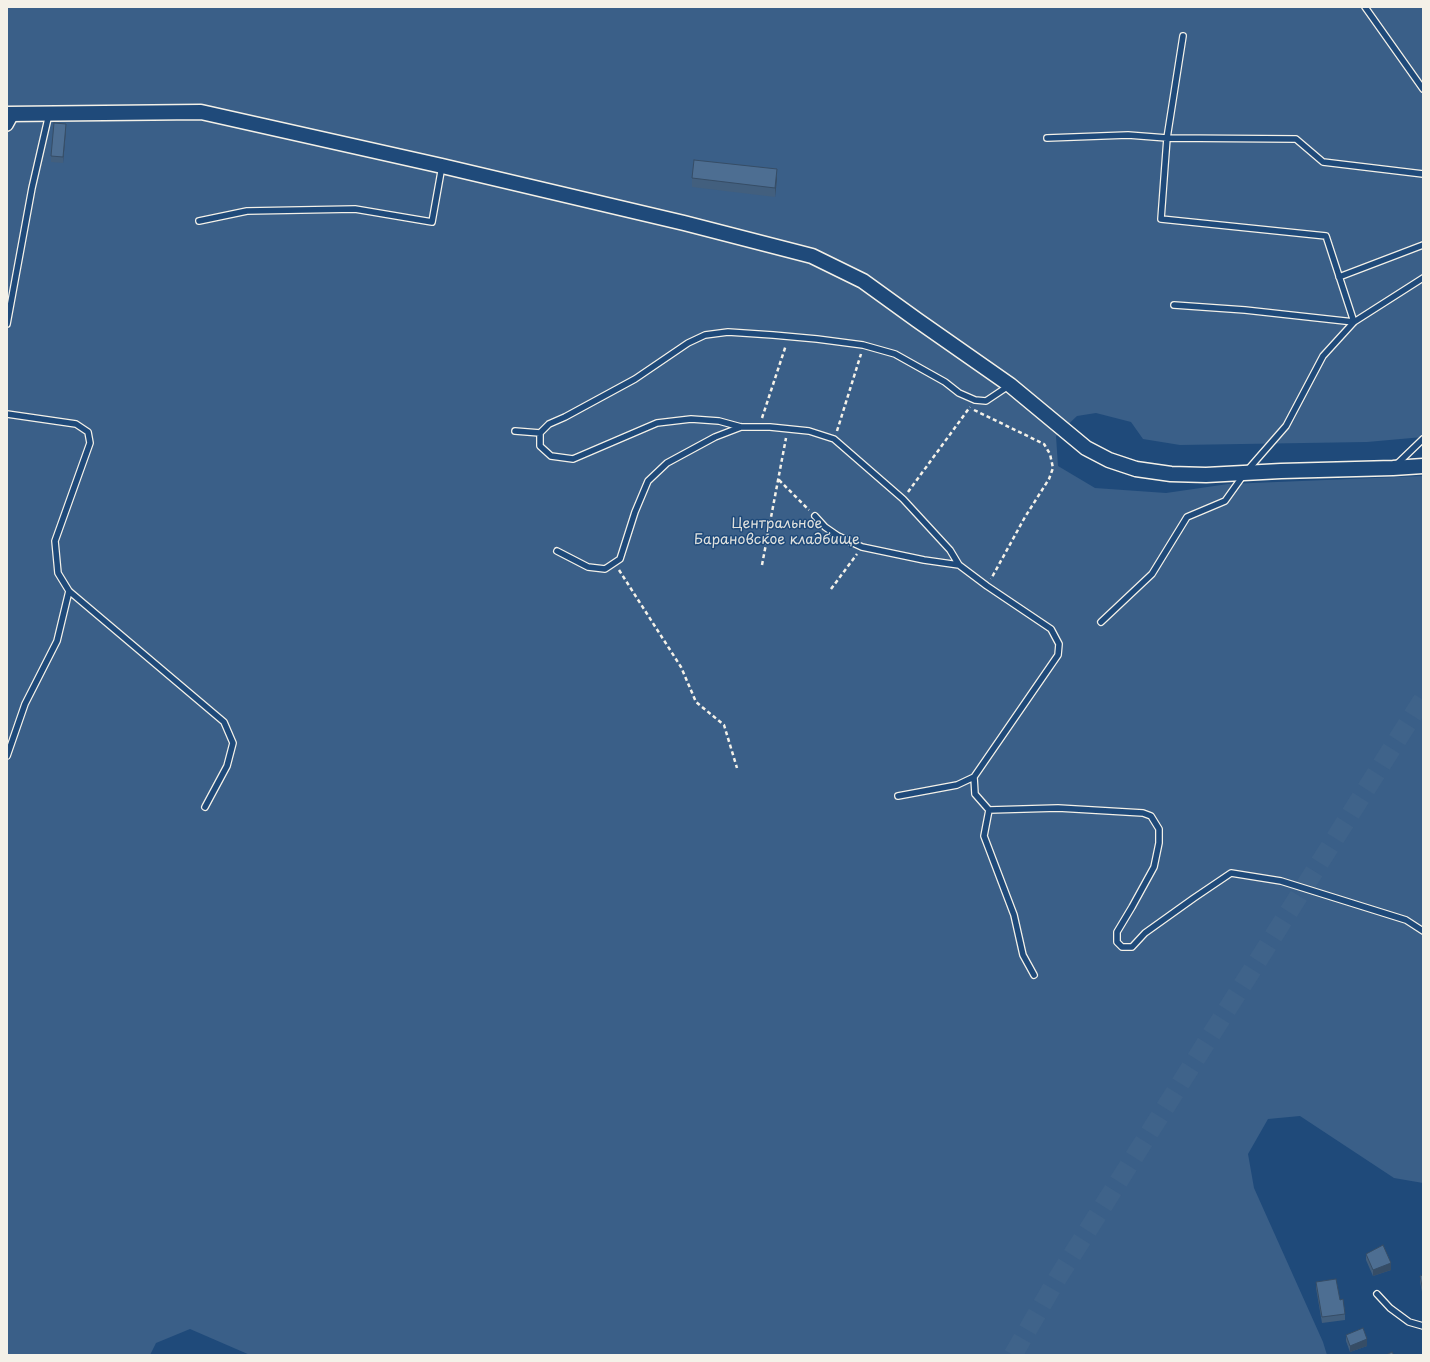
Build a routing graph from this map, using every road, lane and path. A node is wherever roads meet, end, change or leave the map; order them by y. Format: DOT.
graph roads {
  1 [pos="1365,7"];
  2 [pos="1183,36"];
  3 [pos="1423,89"];
  4 [pos="49,114"];
  5 [pos="9,117"];
  6 [pos="1047,138"];
  7 [pos="1167,138"];
  8 [pos="442,166"];
  9 [pos="1423,174"];
  10 [pos="200,220"];
  11 [pos="1423,245"];
  12 [pos="1339,277"];
  13 [pos="1423,278"];
  14 [pos="1174,305"];
  15 [pos="1354,322"];
  16 [pos="7,324"];
  17 [pos="789,337"];
  18 [pos="864,345"];
  19 [pos="1010,385"];
  20 [pos="975,400"];
  21 [pos="970,408"];
  22 [pos="7,414"];
  23 [pos="759,426"];
  24 [pos="741,427"];
  25 [pos="788,429"];
  26 [pos="515,431"];
  27 [pos="540,433"];
  28 [pos="834,439"];
  29 [pos="1423,439"];
  30 [pos="1423,466"];
  31 [pos="1393,468"];
  32 [pos="1244,473"];
  33 [pos="779,479"];
  34 [pos="903,499"];
  35 [pos="815,516"];
  36 [pos="862,547"];
  37 [pos="557,551"];
  38 [pos="614,563"];
  39 [pos="762,565"];
  40 [pos="959,565"];
  41 [pos="987,586"];
  42 [pos="831,589"];
  43 [pos="69,591"];
  44 [pos="1101,622"];
  45 [pos="7,756"];
  46 [pos="737,768"];
  47 [pos="974,777"];
  48 [pos="898,796"];
  49 [pos="205,807"];
  50 [pos="989,810"];
  51 [pos="1423,931"];
  52 [pos="1034,975"];
  53 [pos="1377,1294"];
  54 [pos="1423,1326"];
  1 -- 3 [label="lane"];
  2 -- 7 [label="lane"];
  4 -- 5 [label="street"];
  4 -- 8 [label="street"];
  4 -- 16 [label="lane"];
  6 -- 7 [label="lane"];
  7 -- 9 [label="lane"];
  7 -- 12 [label="lane"];
  8 -- 10 [label="lane"];
  8 -- 19 [label="street"];
  11 -- 12 [label="lane"];
  12 -- 15 [label="lane"];
  13 -- 15 [label="lane"];
  14 -- 15 [label="lane"];
  15 -- 32 [label="lane"];
  17 -- 18 [label="lane"];
  17 -- 23 [label="path"];
  17 -- 27 [label="lane"];
  18 -- 20 [label="lane"];
  18 -- 28 [label="path"];
  19 -- 20 [label="lane"];
  19 -- 32 [label="street"];
  20 -- 21 [label="path"];
  21 -- 34 [label="path"];
  21 -- 41 [label="path"];
  22 -- 43 [label="lane"];
  23 -- 24 [label="lane"];
  23 -- 25 [label="lane"];
  24 -- 27 [label="lane"];
  24 -- 38 [label="lane"];
  25 -- 28 [label="lane"];
  25 -- 33 [label="path"];
  26 -- 27 [label="lane"];
  28 -- 34 [label="lane"];
  29 -- 31 [label="lane"];
  30 -- 31 [label="street"];
  31 -- 32 [label="street"];
  32 -- 44 [label="lane"];
  33 -- 35 [label="path"];
  33 -- 39 [label="path"];
  34 -- 40 [label="lane"];
  35 -- 36 [label="lane"];
  36 -- 40 [label="lane"];
  36 -- 42 [label="path"];
  37 -- 38 [label="lane"];
  38 -- 46 [label="path"];
  40 -- 41 [label="lane"];
  41 -- 47 [label="lane"];
  43 -- 45 [label="lane"];
  43 -- 49 [label="lane"];
  47 -- 48 [label="lane"];
  47 -- 50 [label="lane"];
  50 -- 51 [label="lane"];
  50 -- 52 [label="lane"];
  53 -- 54 [label="lane"];
}
